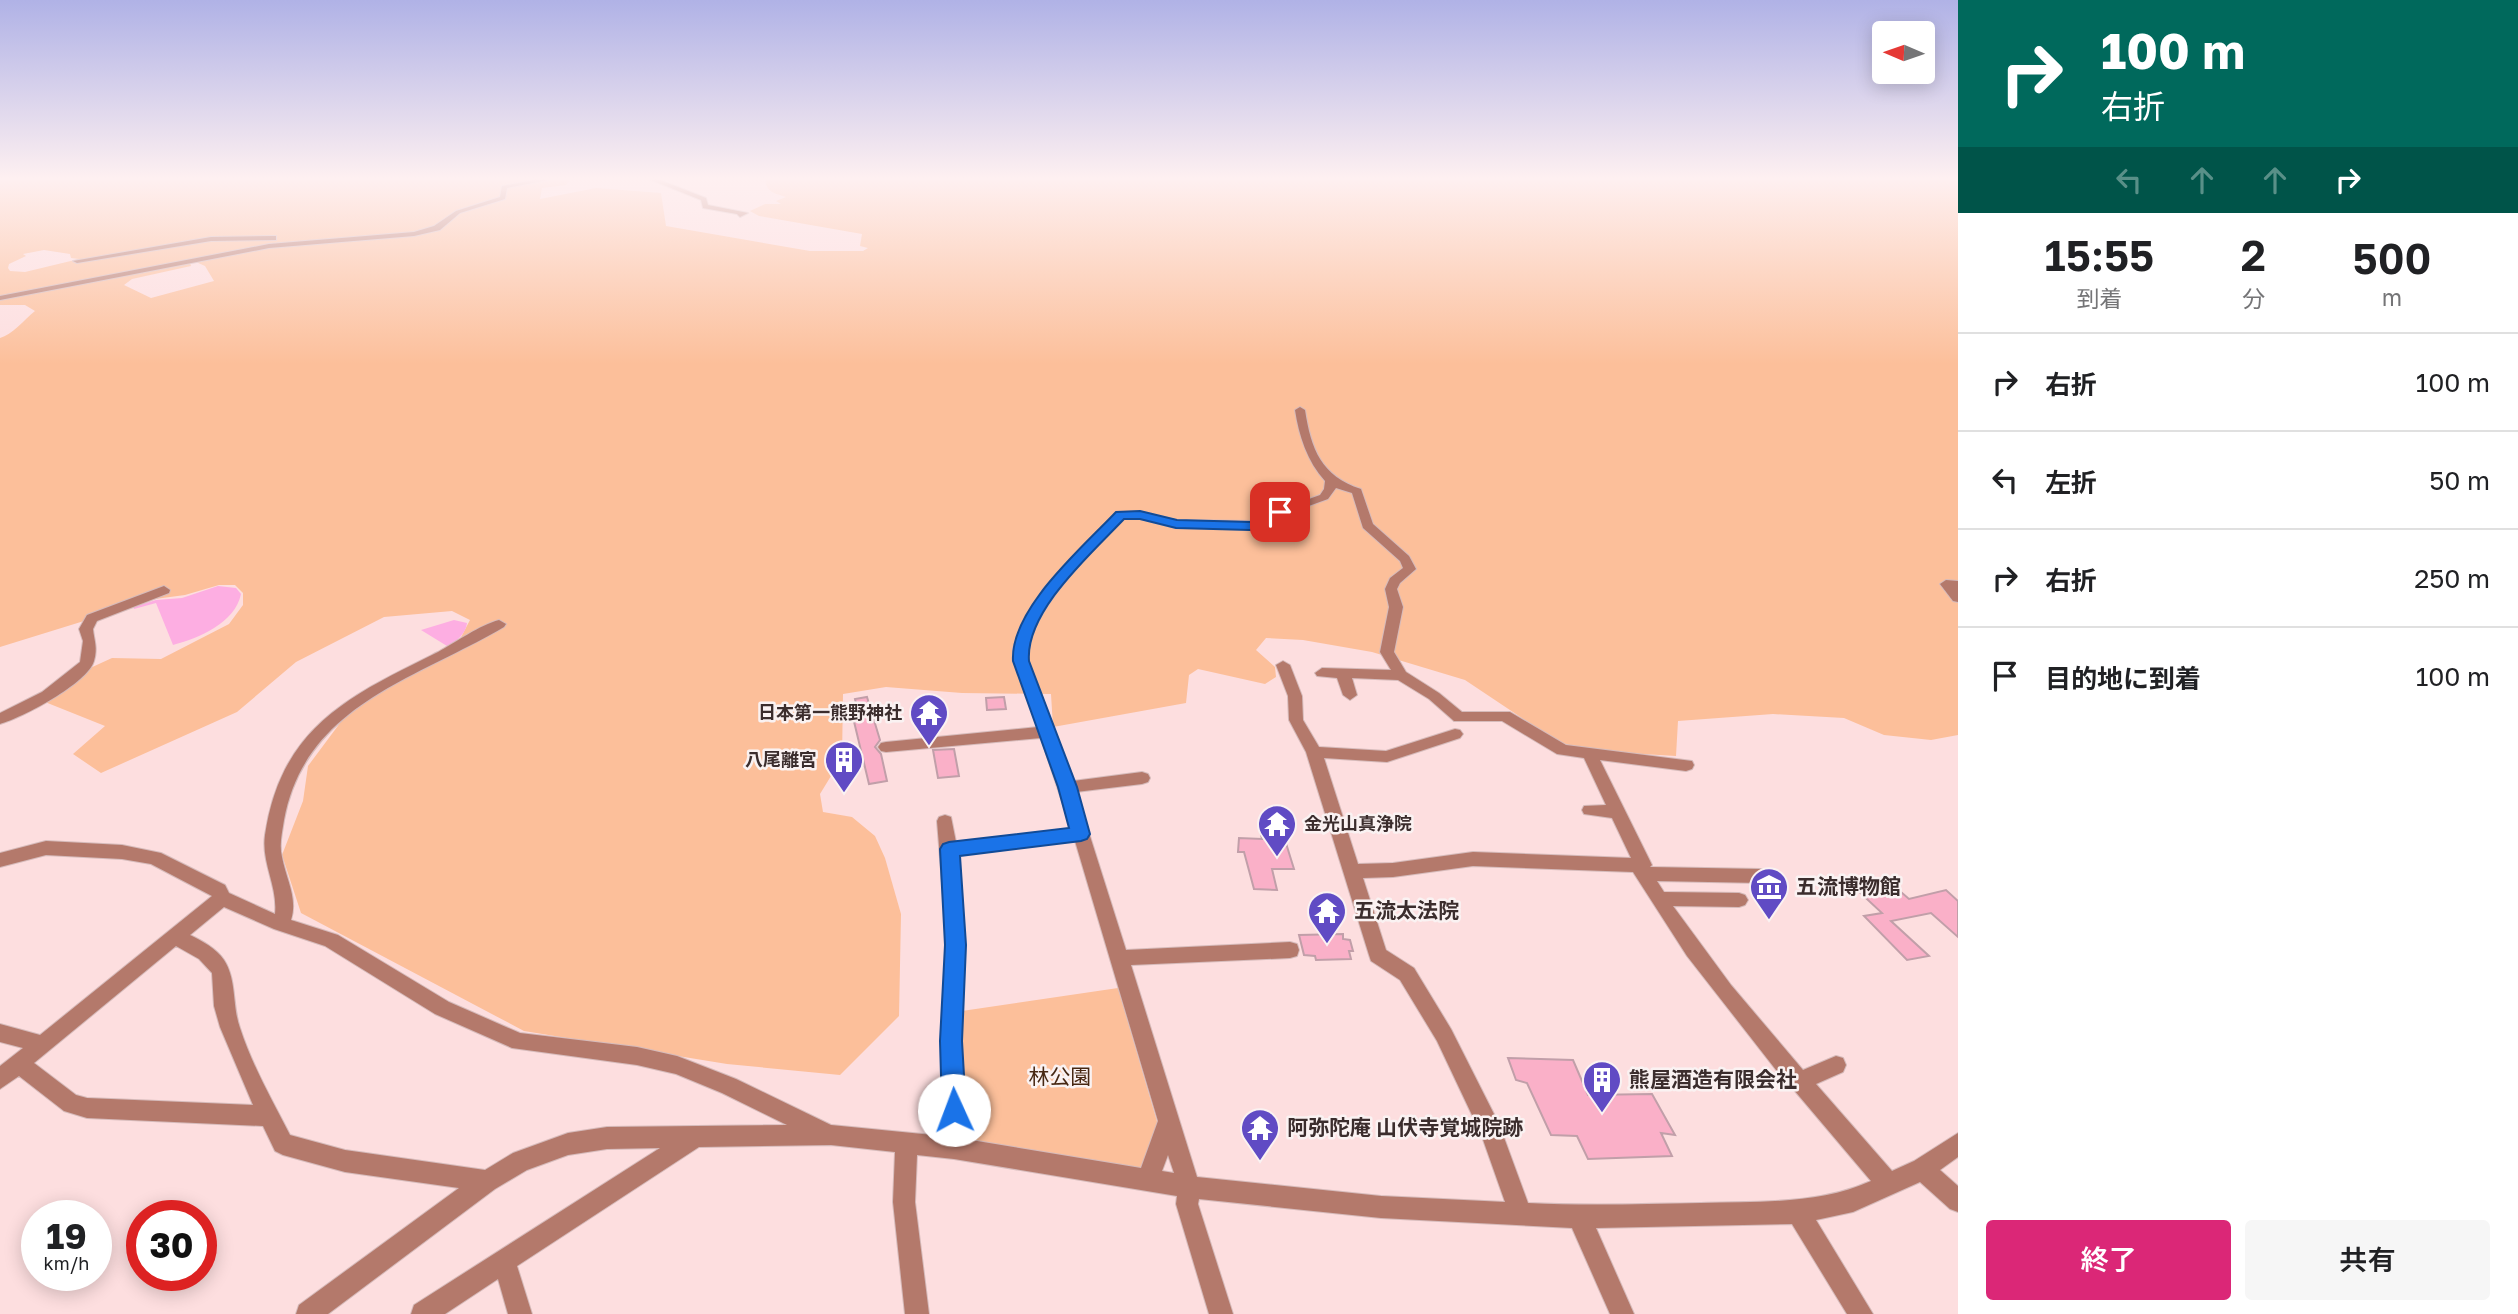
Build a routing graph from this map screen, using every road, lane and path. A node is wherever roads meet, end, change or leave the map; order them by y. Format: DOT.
graph roads {
  1 [pos="197,241"];
  2 [pos="324,241"];
  3 [pos="76,261"];
  4 [pos="0,299"];
  5 [pos="1300,410"];
  6 [pos="1331,480"];
  7 [pos="1958,585"];
  8 [pos="164,590"];
  9 [pos="1958,598"];
  10 [pos="499,624"];
  11 [pos="1283,665"];
  12 [pos="1322,673"];
  13 [pos="1343,674"];
  14 [pos="1401,675"];
  15 [pos="1350,695"];
  16 [pos="0,719"];
  17 [pos="1045,732"];
  18 [pos="1455,734"];
  19 [pos="886,747"];
  20 [pos="1314,752"];
  21 [pos="1590,755"];
  22 [pos="1686,765"];
  23 [pos="1142,778"];
  24 [pos="1068,787"];
  25 [pos="1590,810"];
  26 [pos="1618,812"];
  27 [pos="945,821"];
  28 [pos="1081,834"];
  29 [pos="949,849"];
  30 [pos="0,860"];
  31 [pos="1641,869"];
  32 [pos="1352,871"];
  33 [pos="1760,876"];
  34 [pos="222,898"];
  35 [pos="1658,899"];
  36 [pos="1738,900"];
  37 [pos="280,924"];
  38 [pos="176,937"];
  39 [pos="1290,950"];
  40 [pos="1118,957"];
  41 [pos="0,1033"];
  42 [pos="41,1044"];
  43 [pos="18,1063"];
  44 [pos="1836,1065"];
  45 [pos="0,1079"];
  46 [pos="1798,1082"];
  47 [pos="269,1116"];
  48 [pos="1169,1121"];
  49 [pos="831,1135"];
  50 [pos="694,1138"];
  51 [pos="906,1143"];
  52 [pos="1958,1144"];
  53 [pos="954,1149"];
  54 [pos="1922,1169"];
  55 [pos="487,1181"];
  56 [pos="1148,1181"];
  57 [pos="1889,1185"];
  58 [pos="1189,1187"];
  59 [pos="1958,1201"];
  60 [pos="1798,1212"];
  61 [pos="1521,1215"];
  62 [pos="1580,1217"];
  63 [pos="504,1261"];
  64 [pos="438,1310"];
  65 [pos="308,1314"];
  66 [pos="520,1314"];
  67 [pos="917,1314"];
  68 [pos="1221,1314"];
  69 [pos="1622,1314"];
  70 [pos="1861,1314"];
  1 -- 3 [label="street"];
  2 -- 4 [label="street"];
  5 -- 6 [label="street"];
  6 -- 14 [label="street"];
  6 -- 17 [label="street"];
  7 -- 9 [label="street"];
  8 -- 16 [label="street"];
  10 -- 37 [label="street"];
  11 -- 20 [label="street"];
  12 -- 13 [label="street"];
  13 -- 14 [label="street"];
  13 -- 15 [label="street"];
  14 -- 21 [label="street"];
  17 -- 19 [label="street"];
  17 -- 24 [label="street"];
  18 -- 20 [label="street"];
  20 -- 32 [label="street"];
  21 -- 22 [label="street"];
  21 -- 26 [label="street"];
  23 -- 24 [label="street"];
  24 -- 28 [label="street"];
  25 -- 26 [label="street"];
  26 -- 31 [label="street"];
  27 -- 29 [label="street"];
  28 -- 29 [label="street"];
  28 -- 40 [label="street"];
  29 -- 53 [label="street"];
  30 -- 34 [label="street"];
  31 -- 32 [label="street"];
  31 -- 33 [label="street"];
  31 -- 35 [label="street"];
  32 -- 61 [label="street"];
  34 -- 37 [label="street"];
  34 -- 38 [label="street"];
  35 -- 36 [label="street"];
  35 -- 46 [label="street"];
  37 -- 49 [label="street"];
  38 -- 42 [label="street"];
  38 -- 47 [label="street"];
  39 -- 40 [label="street"];
  40 -- 48 [label="street"];
  41 -- 42 [label="street"];
  42 -- 43 [label="street"];
  43 -- 45 [label="street"];
  43 -- 47 [label="street"];
  44 -- 46 [label="street"];
  46 -- 57 [label="street"];
  47 -- 55 [label="street"];
  48 -- 56 [label="street"];
  48 -- 58 [label="street"];
  49 -- 50 [label="street"];
  49 -- 51 [label="street"];
  50 -- 55 [label="street"];
  50 -- 63 [label="street"];
  51 -- 53 [label="street"];
  51 -- 67 [label="street"];
  52 -- 54 [label="street"];
  53 -- 56 [label="street"];
  54 -- 57 [label="street"];
  54 -- 59 [label="street"];
  55 -- 65 [label="street"];
  56 -- 58 [label="street"];
  57 -- 60 [label="street"];
  58 -- 61 [label="street"];
  58 -- 68 [label="street"];
  60 -- 62 [label="street"];
  60 -- 70 [label="street"];
  61 -- 62 [label="street"];
  62 -- 69 [label="street"];
  63 -- 64 [label="street"];
  63 -- 66 [label="street"];
}
